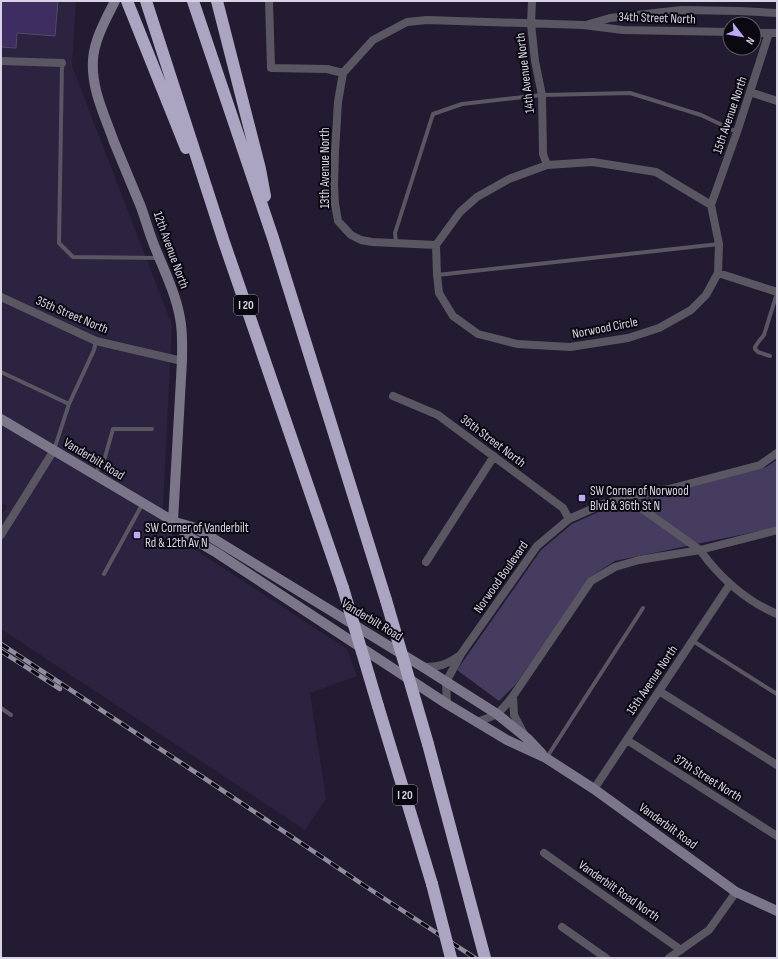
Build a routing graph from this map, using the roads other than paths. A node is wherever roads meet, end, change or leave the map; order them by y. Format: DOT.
graph roads {
  1 [pos="119,1"];
  2 [pos="146,1"];
  3 [pos="193,1"];
  4 [pos="217,1"];
  5 [pos="269,1"];
  6 [pos="532,1"];
  7 [pos="777,13"];
  8 [pos="531,24"];
  9 [pos="583,26"];
  10 [pos="722,32"];
  11 [pos="762,33"];
  12 [pos="773,33"];
  13 [pos="1,61"];
  14 [pos="62,63"];
  15 [pos="343,73"];
  16 [pos="750,92"];
  17 [pos="542,94"];
  18 [pos="777,101"];
  19 [pos="737,132"];
  20 [pos="547,165"];
  21 [pos="711,205"];
  22 [pos="273,238"];
  23 [pos="224,242"];
  24 [pos="396,242"];
  25 [pos="719,244"];
  26 [pos="436,245"];
  27 [pos="159,258"];
  28 [pos="718,273"];
  29 [pos="437,275"];
  30 [pos="777,293"];
  31 [pos="1,297"];
  32 [pos="96,341"];
  33 [pos="770,356"];
  34 [pos="182,361"];
  35 [pos="1,372"];
  36 [pos="393,396"];
  37 [pos="69,404"];
  38 [pos="1,419"];
  39 [pos="152,429"];
  40 [pos="54,450"];
  41 [pos="777,453"];
  42 [pos="494,456"];
  43 [pos="95,474"];
  44 [pos="627,498"];
  45 [pos="143,503"];
  46 [pos="569,519"];
  47 [pos="173,521"];
  48 [pos="777,530"];
  49 [pos="1,535"];
  50 [pos="700,550"];
  51 [pos="426,562"];
  52 [pos="104,574"];
  53 [pos="730,584"];
  54 [pos="643,608"];
  55 [pos="777,614"];
  56 [pos="693,641"];
  57 [pos="461,654"];
  58 [pos="423,667"];
  59 [pos="446,682"];
  60 [pos="659,691"];
  61 [pos="777,694"];
  62 [pos="513,696"];
  63 [pos="447,704"];
  64 [pos="1,708"];
  65 [pos="497,714"];
  66 [pos="11,715"];
  67 [pos="476,722"];
  68 [pos="528,740"];
  69 [pos="627,740"];
  70 [pos="546,758"];
  71 [pos="777,765"];
  72 [pos="594,789"];
  73 [pos="777,836"];
  74 [pos="544,853"];
  75 [pos="736,892"];
  76 [pos="777,911"];
  77 [pos="562,927"];
  78 [pos="681,950"];
  79 [pos="450,958"];
  80 [pos="485,958"];
  81 [pos="606,958"];
  82 [pos="670,958"];
  1 -- 23 [label="highway"];
  1 -- 27 [label="street, 12th Avenue North"];
  2 -- 23 [label="highway, I 20"];
  3 -- 22 [label="highway"];
  4 -- 22 [label="highway"];
  5 -- 15 [label="street"];
  6 -- 8 [label="street, 14th Avenue North"];
  7 -- 9 [label="street, 34th Street North"];
  8 -- 9 [label="street, 34th Street North"];
  8 -- 15 [label="street, 34th Street North"];
  8 -- 17 [label="street, 14th Avenue North"];
  9 -- 10 [label="street, 34th Street North"];
  11 -- 12 [label="street"];
  12 -- 16 [label="street, 15th Avenue North"];
  13 -- 14 [label="street"];
  14 -- 27 [label="lane"];
  15 -- 24 [label="street, 13th Avenue North"];
  16 -- 18 [label="street"];
  16 -- 19 [label="street, 15th Avenue North"];
  17 -- 19 [label="lane"];
  17 -- 20 [label="street, 14th Avenue North"];
  17 -- 24 [label="lane"];
  19 -- 21 [label="street, 15th Avenue North"];
  20 -- 21 [label="street"];
  20 -- 26 [label="street"];
  21 -- 25 [label="street, Norwood Circle"];
  22 -- 80 [label="highway, bridge"];
  23 -- 79 [label="highway, I 20, bridge"];
  24 -- 26 [label="street"];
  25 -- 28 [label="street, Norwood Circle"];
  25 -- 29 [label="lane"];
  26 -- 29 [label="street, Norwood Circle"];
  27 -- 34 [label="street, 12th Avenue North"];
  28 -- 29 [label="street, Norwood Circle"];
  28 -- 30 [label="street"];
  30 -- 33 [label="lane"];
  31 -- 32 [label="street, 35th Street North"];
  32 -- 34 [label="street, 35th Street North"];
  32 -- 37 [label="lane"];
  34 -- 47 [label="street, 12th Avenue North"];
  35 -- 37 [label="lane"];
  36 -- 42 [label="street, 36th Street North"];
  37 -- 40 [label="lane"];
  38 -- 40 [label="street, Vanderbilt Road"];
  39 -- 43 [label="lane"];
  40 -- 43 [label="street, Vanderbilt Road"];
  40 -- 49 [label="street"];
  41 -- 44 [label="street, Norwood Boulevard"];
  42 -- 46 [label="street, 36th Street North"];
  42 -- 51 [label="street"];
  43 -- 45 [label="street, Vanderbilt Road"];
  44 -- 46 [label="street, Norwood Boulevard"];
  44 -- 50 [label="street"];
  45 -- 47 [label="street, Vanderbilt Road"];
  45 -- 52 [label="lane"];
  46 -- 57 [label="street, Norwood Boulevard"];
  47 -- 58 [label="street, Vanderbilt Road"];
  47 -- 63 [label="street, Vanderbilt Road"];
  48 -- 50 [label="street"];
  50 -- 53 [label="street"];
  50 -- 62 [label="street"];
  53 -- 55 [label="street"];
  53 -- 56 [label="street, 15th Avenue North"];
  54 -- 70 [label="lane"];
  56 -- 60 [label="street, 15th Avenue North"];
  56 -- 61 [label="lane"];
  57 -- 58 [label="street"];
  57 -- 59 [label="street, Norwood Boulevard"];
  58 -- 59 [label="street, Vanderbilt Road"];
  59 -- 63 [label="street"];
  59 -- 65 [label="street, Vanderbilt Road"];
  60 -- 69 [label="street, 15th Avenue North"];
  60 -- 71 [label="street"];
  62 -- 65 [label="street"];
  62 -- 68 [label="street"];
  63 -- 67 [label="street, Vanderbilt Road"];
  64 -- 66 [label="lane"];
  65 -- 67 [label="street"];
  65 -- 68 [label="street, Vanderbilt Road"];
  67 -- 70 [label="street, Vanderbilt Road"];
  68 -- 70 [label="street, Vanderbilt Road"];
  69 -- 72 [label="street, 15th Avenue North"];
  69 -- 73 [label="street, 37th Street North"];
  70 -- 72 [label="street, Vanderbilt Road"];
  72 -- 75 [label="street, Vanderbilt Road"];
  74 -- 78 [label="street, Vanderbilt Road North"];
  75 -- 76 [label="street, Vanderbilt Road"];
  75 -- 78 [label="street"];
  77 -- 81 [label="street"];
  78 -- 82 [label="street"];
}
